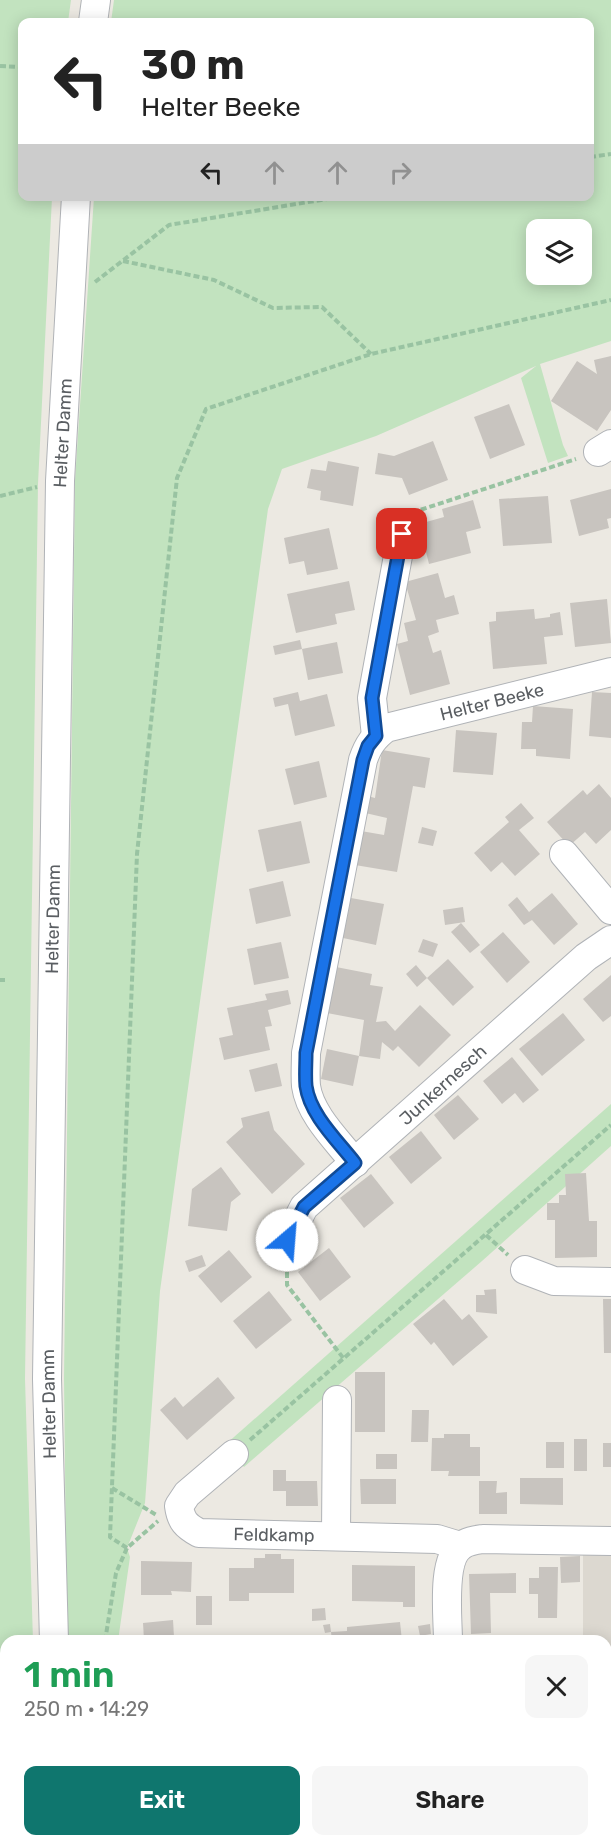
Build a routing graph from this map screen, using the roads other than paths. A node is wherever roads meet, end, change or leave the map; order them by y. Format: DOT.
graph roads {
  1 [pos="96,0"];
  2 [pos="94,18"];
  3 [pos="76,201"];
  4 [pos="402,534"];
  5 [pos="611,672"];
  6 [pos="376,736"];
  7 [pos="564,854"];
  8 [pos="611,910"];
  9 [pos="611,940"];
  10 [pos="355,1163"];
  11 [pos="287,1240"];
  12 [pos="525,1270"];
  13 [pos="611,1282"];
  14 [pos="337,1400"];
  15 [pos="234,1454"];
  16 [pos="336,1536"];
  17 [pos="611,1541"];
  18 [pos="460,1546"];
  19 [pos="54,1635"];
  20 [pos="448,1635"];
  1 -- 2 [label="street"];
  3 -- 19 [label="street, Helter Damm"];
  4 -- 6 [label="street"];
  5 -- 6 [label="street, Helter Beeke"];
  6 -- 10 [label="street"];
  7 -- 8 [label="street"];
  9 -- 10 [label="street, Junkernesch"];
  10 -- 11 [label="street, Junkernesch"];
  12 -- 13 [label="street"];
  14 -- 16 [label="street"];
  15 -- 16 [label="street, Feldkamp"];
  16 -- 18 [label="street, Feldkamp"];
  17 -- 18 [label="street, Feldkamp"];
  18 -- 20 [label="street"];
}
